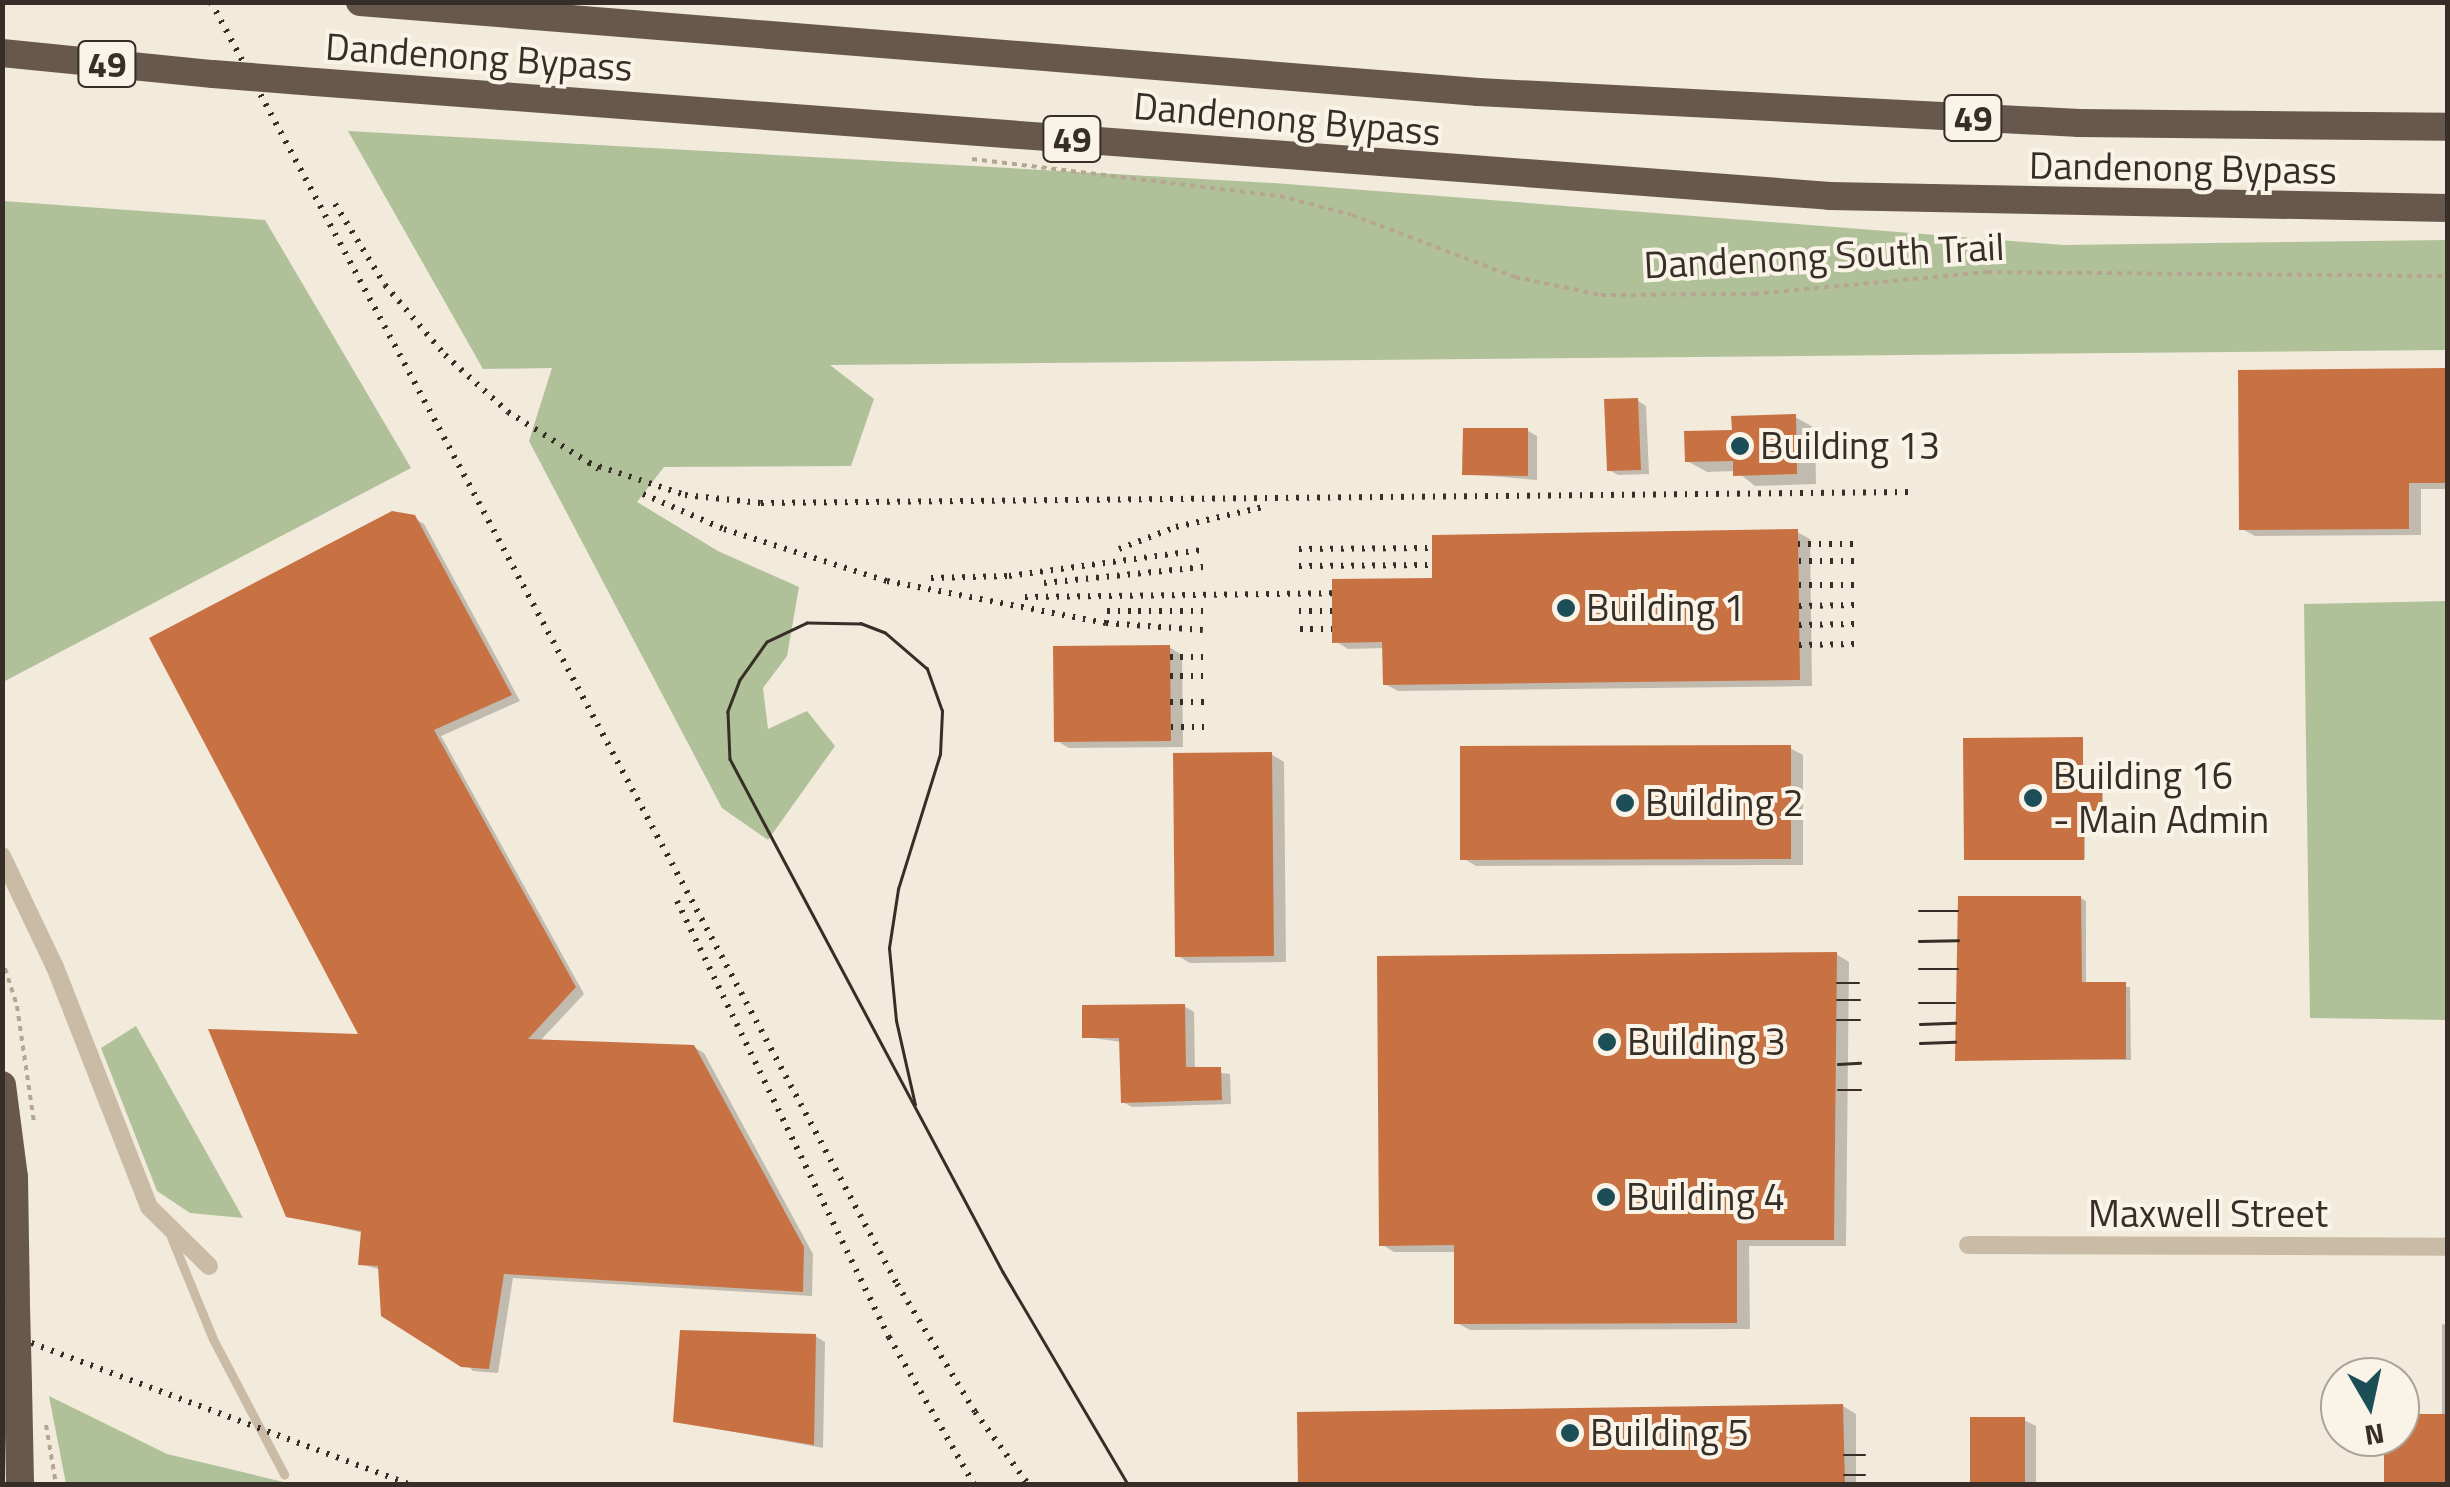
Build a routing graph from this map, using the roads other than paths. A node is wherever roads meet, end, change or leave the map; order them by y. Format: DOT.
graph roads {
  1 [pos="360,2"];
  2 [pos="2,53"];
  3 [pos="2448,114"];
  4 [pos="2399,128"];
  5 [pos="2448,128"];
  6 [pos="2448,208"];
  7 [pos="2,856"];
  8 [pos="2,1085"];
  9 [pos="170,1234"];
  10 [pos="1968,1245"];
  11 [pos="2448,1248"];
  12 [pos="209,1266"];
  13 [pos="284,1474"];
  14 [pos="20,1484"];
  1 -- 4 [label="highway, Dandenong Bypass / 49"];
  2 -- 6 [label="highway, Dandenong Bypass / 49, bridge"];
  3 -- 4 [label="highway"];
  4 -- 5 [label="highway, Dandenong Bypass / 49"];
  7 -- 9 [label="street"];
  8 -- 14 [label="highway, bridge"];
  9 -- 12 [label="street"];
  9 -- 13 [label="lane"];
  10 -- 11 [label="street, Maxwell Street"];
}
